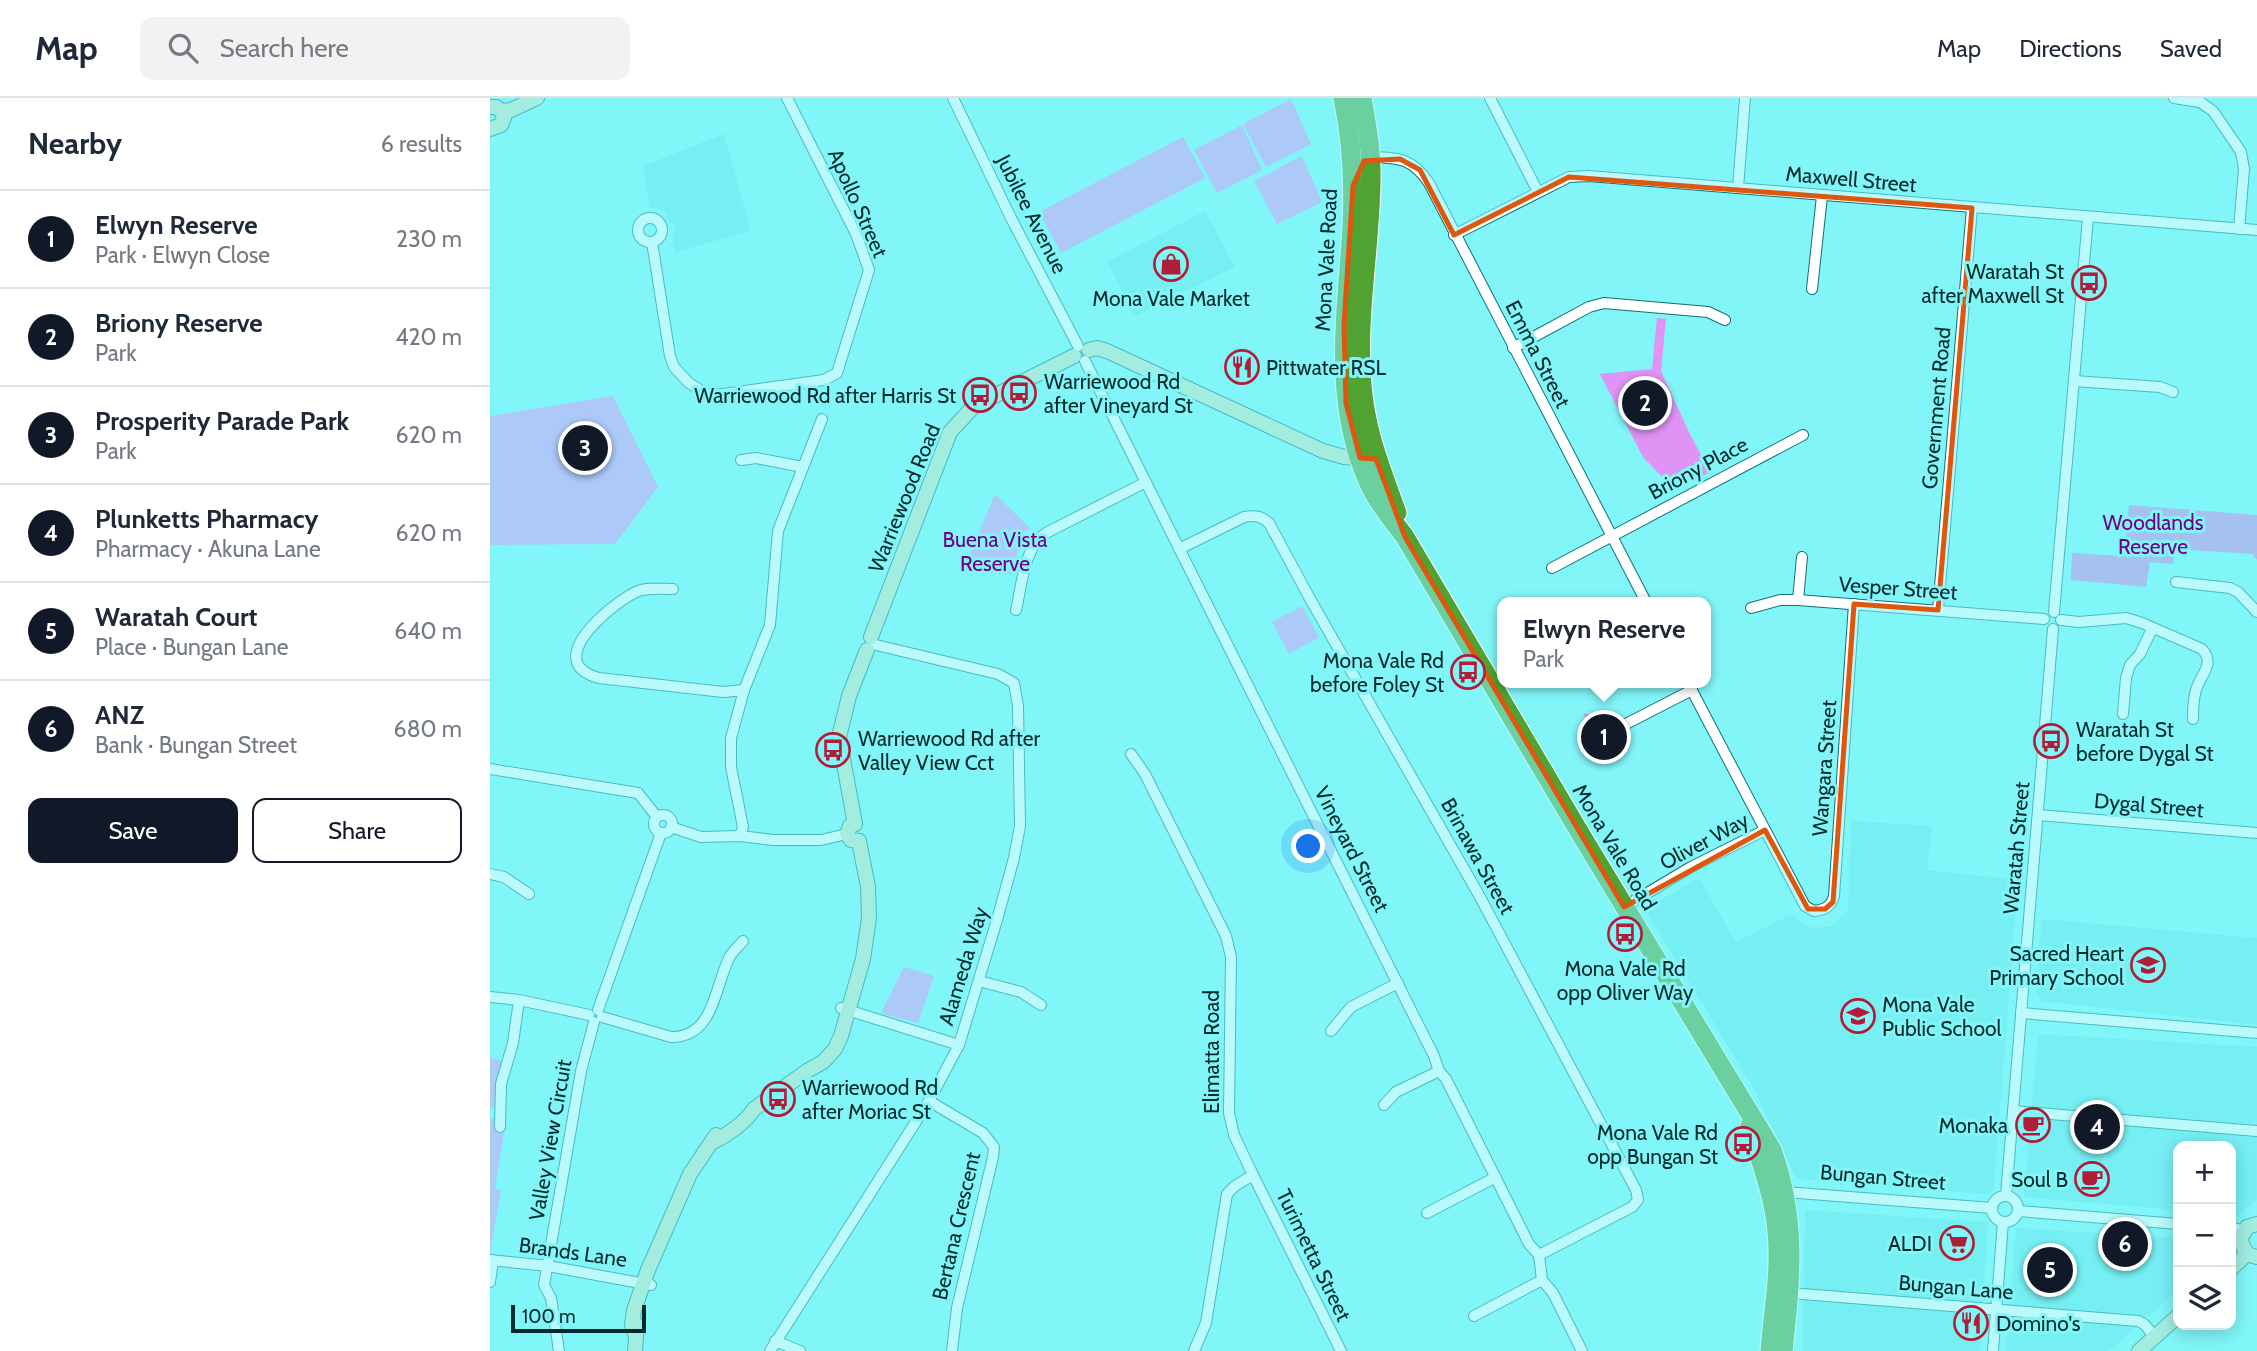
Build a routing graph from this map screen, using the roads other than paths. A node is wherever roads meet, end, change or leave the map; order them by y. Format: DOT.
graph roads {
  1 [pos="537,98"];
  2 [pos="787,98"];
  3 [pos="953,98"];
  4 [pos="1343,98"];
  5 [pos="1362,98"];
  6 [pos="1490,98"];
  7 [pos="1745,98"];
  8 [pos="2174,98"];
  9 [pos="496,109"];
  10 [pos="490,129"];
  11 [pos="1371,157"];
  12 [pos="1353,186"];
  13 [pos="1738,188"];
  14 [pos="1538,192"];
  15 [pos="1822,196"];
  16 [pos="1972,208"];
  17 [pos="2088,217"];
  18 [pos="2239,229"];
  19 [pos="2257,230"];
  20 [pos="1454,235"];
  21 [pos="652,242"];
  22 [pos="1812,289"];
  23 [pos="1725,320"];
  24 [pos="1513,348"];
  25 [pos="1081,353"];
  26 [pos="2074,381"];
  27 [pos="2173,392"];
  28 [pos="822,419"];
  29 [pos="1803,435"];
  30 [pos="1368,459"];
  31 [pos="741,460"];
  32 [pos="803,467"];
  33 [pos="1146,482"];
  34 [pos="1611,536"];
  35 [pos="1180,549"];
  36 [pos="1802,557"];
  37 [pos="1552,568"];
  38 [pos="2176,582"];
  39 [pos="673,589"];
  40 [pos="1643,597"];
  41 [pos="1798,600"];
  42 [pos="1854,604"];
  43 [pos="1751,608"];
  44 [pos="1016,610"];
  45 [pos="1938,610"];
  46 [pos="2257,612"];
  47 [pos="2057,616"];
  48 [pos="2044,619"];
  49 [pos="2053,629"];
  50 [pos="2152,629"];
  51 [pos="871,644"];
  52 [pos="1688,688"];
  53 [pos="1691,688"];
  54 [pos="744,690"];
  55 [pos="2123,714"];
  56 [pos="2193,719"];
  57 [pos="1622,726"];
  58 [pos="1131,754"];
  59 [pos="490,769"];
  60 [pos="2038,815"];
  61 [pos="666,830"];
  62 [pos="1765,830"];
  63 [pos="853,833"];
  64 [pos="2257,833"];
  65 [pos="740,836"];
  66 [pos="490,874"];
  67 [pos="529,894"];
  68 [pos="1624,907"];
  69 [pos="743,942"];
  70 [pos="979,981"];
  71 [pos="1398,983"];
  72 [pos="490,997"];
  73 [pos="519,1000"];
  74 [pos="1041,1005"];
  75 [pos="845,1009"];
  76 [pos="2021,1013"];
  77 [pos="596,1016"];
  78 [pos="1331,1031"];
  79 [pos="2257,1033"];
  80 [pos="959,1045"];
  81 [pos="1439,1071"];
  82 [pos="929,1101"];
  83 [pos="1384,1105"];
  84 [pos="2013,1111"];
  85 [pos="500,1127"];
  86 [pos="2257,1131"];
  87 [pos="1253,1175"];
  88 [pos="1496,1177"];
  89 [pos="1778,1193"];
  90 [pos="2006,1196"];
  91 [pos="1992,1208"];
  92 [pos="2018,1211"];
  93 [pos="1427,1213"];
  94 [pos="2003,1222"];
  95 [pos="2173,1224"];
  96 [pos="2257,1224"];
  97 [pos="2237,1229"];
  98 [pos="1539,1255"];
  99 [pos="2252,1255"];
  100 [pos="492,1260"];
  101 [pos="548,1266"];
  102 [pos="2234,1267"];
  103 [pos="1542,1280"];
  104 [pos="490,1282"];
  105 [pos="647,1284"];
  106 [pos="1790,1293"];
  107 [pos="1996,1310"];
  108 [pos="1474,1316"];
  109 [pos="2173,1321"];
  110 [pos="2155,1337"];
  111 [pos="772,1346"];
  112 [pos="559,1351"];
  113 [pos="635,1351"];
  114 [pos="800,1351"];
  115 [pos="952,1351"];
  116 [pos="1194,1351"];
  117 [pos="1341,1351"];
  118 [pos="1582,1351"];
  119 [pos="1770,1351"];
  120 [pos="1783,1351"];
  121 [pos="1993,1351"];
  122 [pos="2139,1351"];
  1 -- 9 [label="street"];
  2 -- 21 [label="street, Apollo Street"];
  3 -- 25 [label="street, Jubilee Avenue"];
  4 -- 11 [label="highway"];
  4 -- 12 [label="highway, Mona Vale Road"];
  5 -- 11 [label="highway, Mona Vale Road"];
  6 -- 14 [label="street"];
  7 -- 13 [label="street"];
  8 -- 18 [label="street"];
  9 -- 10 [label="street"];
  11 -- 12 [label="highway"];
  11 -- 20 [label="street, Emma Street"];
  11 -- 30 [label="highway, Mona Vale Road"];
  12 -- 30 [label="highway, Mona Vale Road"];
  13 -- 14 [label="street, Maxwell Street"];
  13 -- 15 [label="street, Maxwell Street"];
  14 -- 20 [label="street, Maxwell Street"];
  15 -- 16 [label="street, Maxwell Street"];
  15 -- 22 [label="street"];
  16 -- 17 [label="street, Maxwell Street"];
  16 -- 45 [label="street, Government Road"];
  17 -- 18 [label="street, Maxwell Street"];
  17 -- 26 [label="street"];
  18 -- 19 [label="street, Maxwell Street"];
  20 -- 24 [label="street, Emma Street"];
  23 -- 24 [label="street"];
  24 -- 34 [label="street, Emma Street"];
  25 -- 30 [label="street"];
  25 -- 33 [label="street, Vineyard Street"];
  25 -- 51 [label="street, Warriewood Road"];
  26 -- 27 [label="street"];
  26 -- 47 [label="street"];
  28 -- 32 [label="street"];
  29 -- 34 [label="street, Briony Place"];
  30 -- 68 [label="highway, Mona Vale Road"];
  31 -- 32 [label="street"];
  32 -- 54 [label="street"];
  33 -- 35 [label="street, Vineyard Street"];
  33 -- 44 [label="street"];
  34 -- 37 [label="street, Briony Place"];
  34 -- 40 [label="street, Emma Street"];
  35 -- 71 [label="street, Vineyard Street"];
  35 -- 98 [label="street, Brinawa Street"];
  36 -- 41 [label="street"];
  38 -- 46 [label="street"];
  39 -- 54 [label="street"];
  41 -- 42 [label="street, Vesper Street"];
  41 -- 43 [label="street, Vesper Street"];
  42 -- 45 [label="street, Vesper Street"];
  42 -- 62 [label="street, Wangara Street"];
  45 -- 48 [label="street, Vesper Street"];
  47 -- 48 [label="street"];
  47 -- 49 [label="street"];
  47 -- 50 [label="street"];
  48 -- 49 [label="street"];
  49 -- 60 [label="street, Waratah Street"];
  50 -- 55 [label="street"];
  50 -- 56 [label="street"];
  51 -- 63 [label="street, Warriewood Road"];
  51 -- 70 [label="street, Alameda Way"];
  52 -- 57 [label="street"];
  53 -- 62 [label="street"];
  54 -- 65 [label="street"];
  58 -- 87 [label="street, Elimatta Road"];
  59 -- 61 [label="street"];
  60 -- 64 [label="street, Dygal Street"];
  60 -- 76 [label="street, Waratah Street"];
  61 -- 65 [label="street"];
  61 -- 77 [label="street, Valley View Circuit"];
  62 -- 68 [label="street, Oliver Way"];
  63 -- 65 [label="street"];
  63 -- 75 [label="street, Warriewood Road"];
  66 -- 67 [label="street"];
  68 -- 89 [label="highway, Mona Vale Road"];
  69 -- 77 [label="street"];
  70 -- 74 [label="street"];
  70 -- 80 [label="street, Alameda Way"];
  71 -- 78 [label="street"];
  71 -- 81 [label="street, Vineyard Street"];
  72 -- 73 [label="street"];
  73 -- 77 [label="street"];
  73 -- 85 [label="street"];
  75 -- 80 [label="street"];
  75 -- 105 [label="street, Warriewood Road"];
  76 -- 79 [label="street"];
  76 -- 84 [label="street, Waratah Street"];
  77 -- 101 [label="street, Valley View Circuit"];
  80 -- 82 [label="street, Alameda Way"];
  81 -- 83 [label="street"];
  81 -- 88 [label="street, Vineyard Street"];
  82 -- 111 [label="street, Alameda Way"];
  82 -- 115 [label="street, Bertana Crescent"];
  84 -- 86 [label="street"];
  84 -- 90 [label="street, Waratah Street"];
  87 -- 116 [label="street"];
  87 -- 117 [label="street, Turimetta Street"];
  88 -- 93 [label="street"];
  88 -- 98 [label="street, Vineyard Street"];
  89 -- 91 [label="street, Bungan Street"];
  89 -- 106 [label="highway, Mona Vale Road"];
  89 -- 119 [label="highway, Mona Vale Road"];
  90 -- 91 [label="street"];
  90 -- 92 [label="street"];
  91 -- 94 [label="street"];
  92 -- 94 [label="street"];
  92 -- 95 [label="street"];
  94 -- 107 [label="street"];
  96 -- 97 [label="street"];
  97 -- 99 [label="street"];
  98 -- 103 [label="street, Vineyard Street"];
  99 -- 102 [label="street"];
  100 -- 101 [label="street, Brands Lane"];
  100 -- 104 [label="street"];
  101 -- 105 [label="street, Brands Lane"];
  101 -- 112 [label="street, Valley View Circuit"];
  103 -- 108 [label="street"];
  103 -- 118 [label="street, Vineyard Street"];
  105 -- 113 [label="street, Warriewood Road"];
  106 -- 107 [label="street, Bungan Lane"];
  106 -- 120 [label="highway, Mona Vale Road"];
  107 -- 110 [label="street, Bungan Lane"];
  107 -- 121 [label="street"];
  109 -- 110 [label="street"];
  110 -- 122 [label="street"];
  111 -- 114 [label="street"];
}
